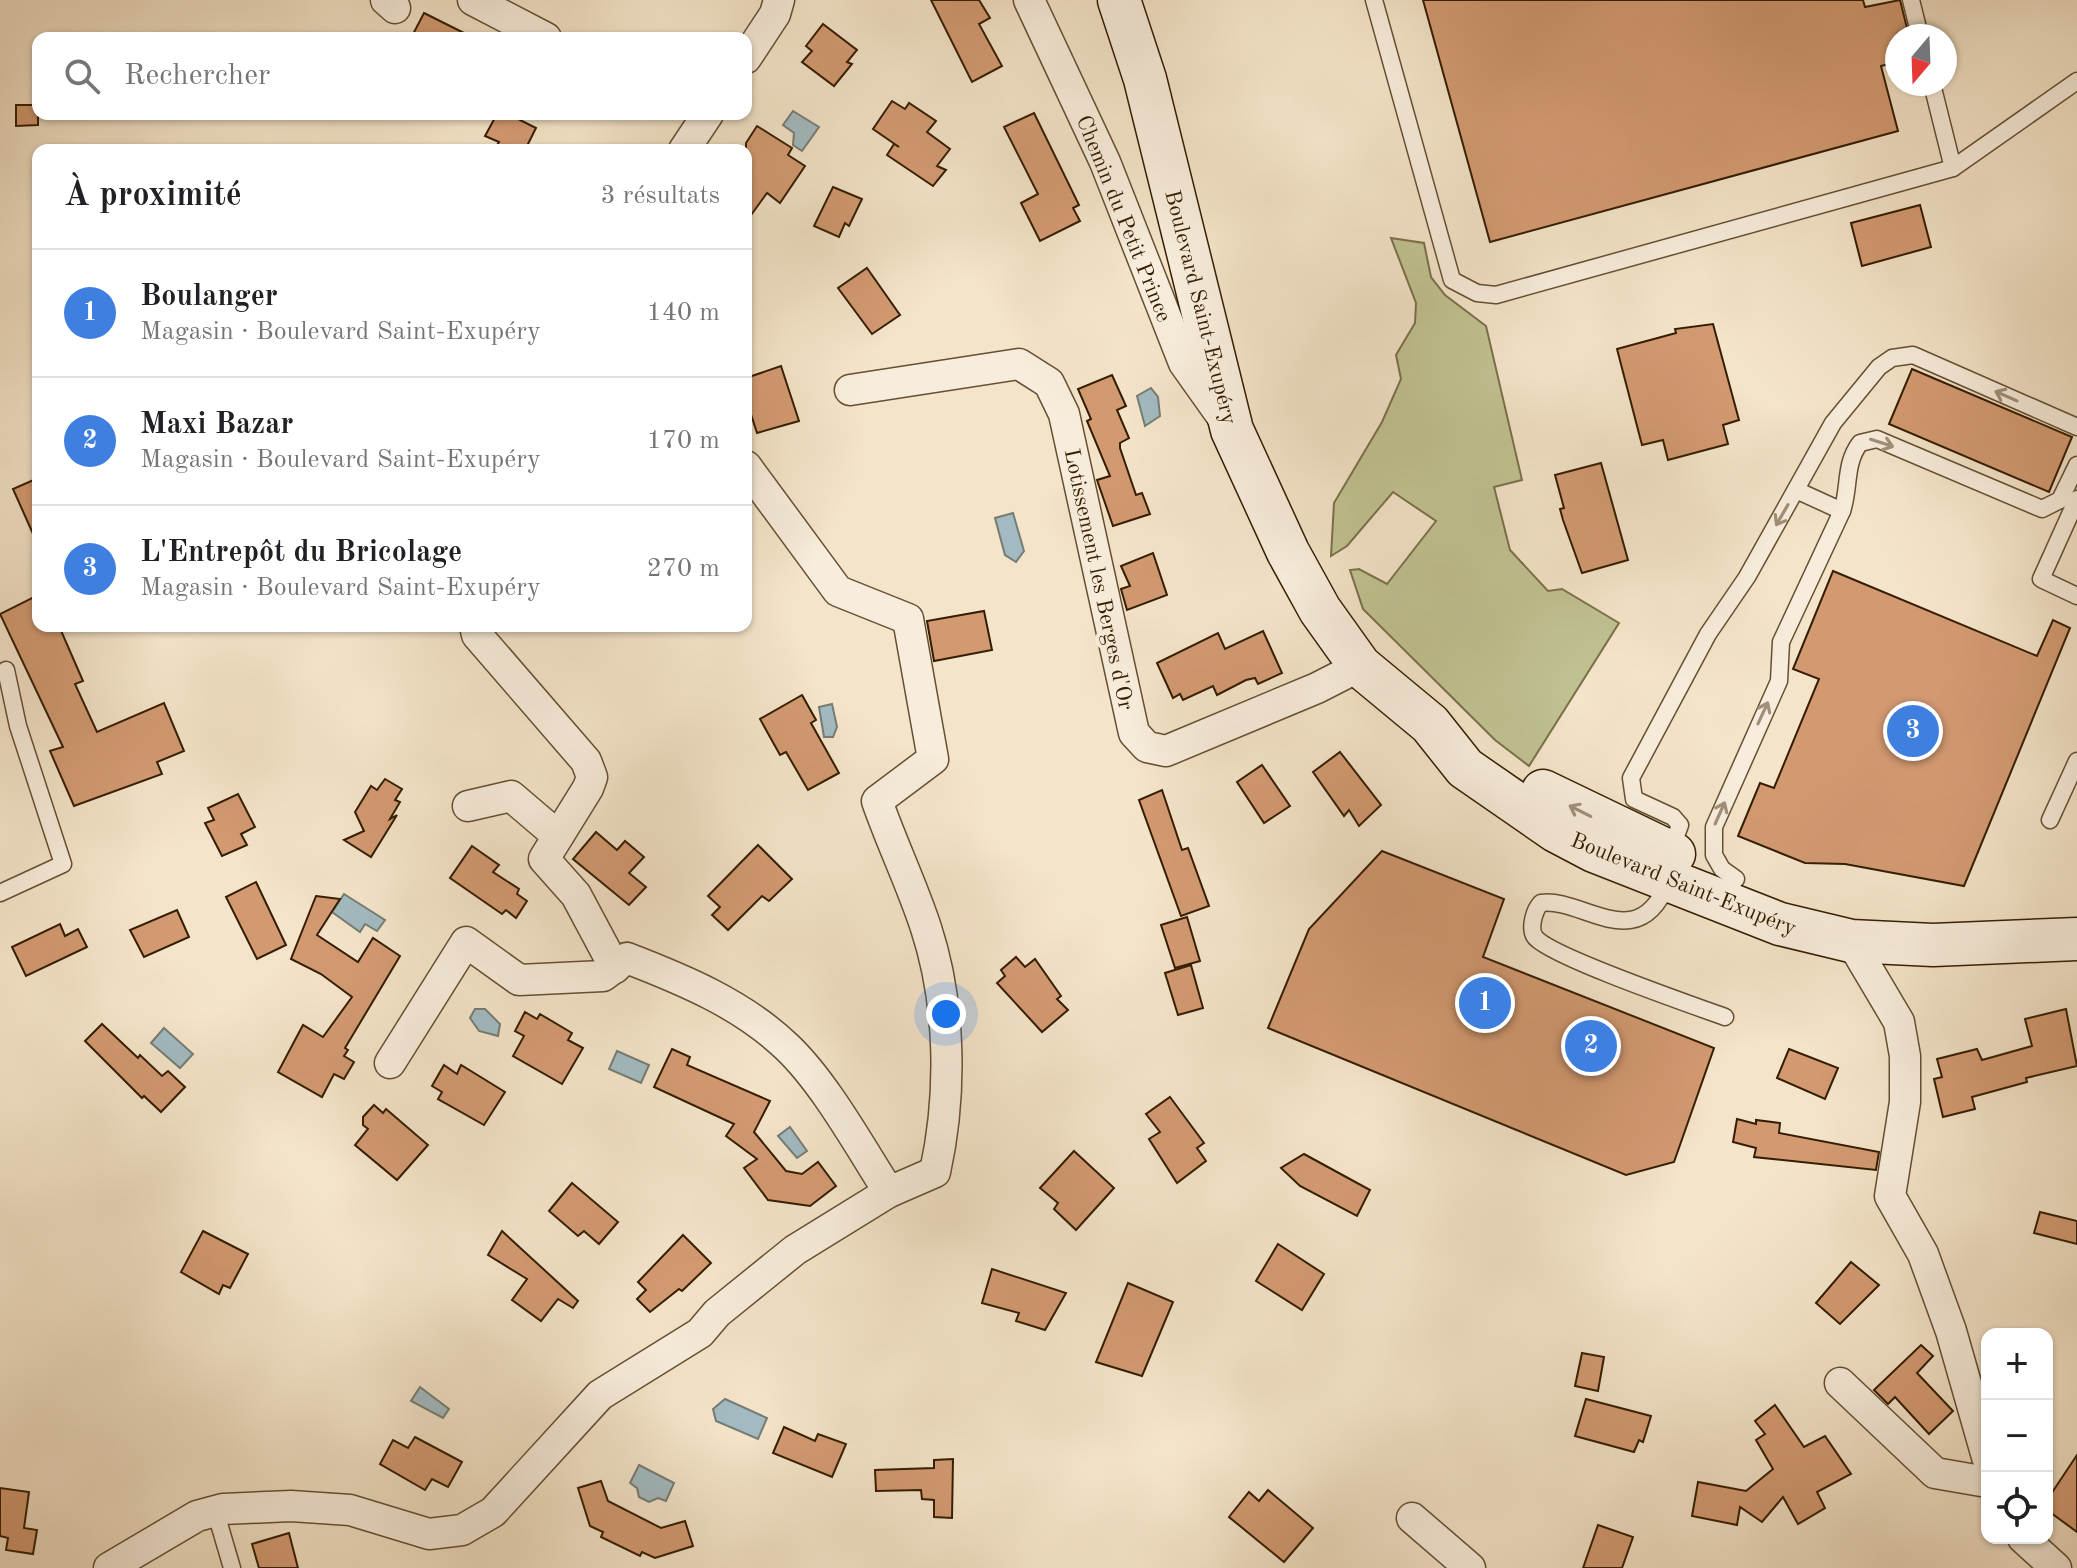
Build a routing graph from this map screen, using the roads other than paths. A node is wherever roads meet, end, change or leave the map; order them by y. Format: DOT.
graph roads {
  1 [pos="473,0"];
  2 [pos="779,0"];
  3 [pos="1029,0"];
  4 [pos="1119,0"];
  5 [pos="1138,0"];
  6 [pos="1374,0"];
  7 [pos="1911,0"];
  8 [pos="1917,24"];
  9 [pos="534,32"];
  10 [pos="752,49"];
  11 [pos="1145,79"];
  12 [pos="2077,81"];
  13 [pos="1935,96"];
  14 [pos="704,120"];
  15 [pos="688,144"];
  16 [pos="1953,168"];
  17 [pos="850,390"];
  18 [pos="2077,427"];
  19 [pos="1232,430"];
  20 [pos="2077,465"];
  21 [pos="752,474"];
  22 [pos="1796,490"];
  23 [pos="2077,499"];
  24 [pos="1842,511"];
  25 [pos="2077,596"];
  26 [pos="476,632"];
  27 [pos="1360,666"];
  28 [pos="6,670"];
  29 [pos="1430,724"];
  30 [pos="2077,761"];
  31 [pos="468,806"];
  32 [pos="2050,820"];
  33 [pos="558,836"];
  34 [pos="1650,844"];
  35 [pos="1705,867"];
  36 [pos="0,893"];
  37 [pos="2077,939"];
  38 [pos="1851,941"];
  39 [pos="1968,945"];
  40 [pos="615,968"];
  41 [pos="1725,1017"];
  42 [pos="390,1063"];
  43 [pos="889,1192"];
  44 [pos="1840,1383"];
  45 [pos="1981,1437"];
  46 [pos="1981,1481"];
  47 [pos="215,1510"];
  48 [pos="1412,1518"];
  49 [pos="2030,1544"];
  50 [pos="109,1568"];
  51 [pos="232,1568"];
  52 [pos="1470,1568"];
  53 [pos="2056,1568"];
  1 -- 9 [label="street"];
  2 -- 10 [label="street"];
  3 -- 19 [label="street, Chemin du Petit Prince"];
  4 -- 11 [label="main road, Boulevard Saint-Exupéry"];
  5 -- 11 [label="main road, Boulevard Saint-Exupéry"];
  6 -- 16 [label="lane"];
  7 -- 8 [label="lane"];
  11 -- 19 [label="main road, Boulevard Saint-Exupéry"];
  12 -- 16 [label="lane"];
  13 -- 16 [label="lane"];
  14 -- 15 [label="street"];
  17 -- 27 [label="street, Lotissement les Berges d'Or"];
  18 -- 22 [label="lane, one-way"];
  19 -- 27 [label="main road, Boulevard Saint-Exupéry"];
  24 -- 20 [label="lane, one-way"];
  21 -- 43 [label="street"];
  22 -- 24 [label="lane"];
  22 -- 34 [label="lane, one-way"];
  23 -- 25 [label="lane"];
  35 -- 24 [label="lane, one-way"];
  26 -- 33 [label="street"];
  27 -- 29 [label="main road, Boulevard Saint-Exupéry"];
  28 -- 36 [label="lane"];
  34 -- 29 [label="main road, one-way"];
  29 -- 35 [label="main road, Boulevard Saint-Exupéry"];
  30 -- 32 [label="lane"];
  31 -- 33 [label="street"];
  33 -- 40 [label="street"];
  34 -- 35 [label="main road"];
  35 -- 38 [label="main road, Boulevard Saint-Exupéry"];
  35 -- 39 [label="main road"];
  35 -- 41 [label="lane"];
  37 -- 39 [label="main road, Boulevard Saint-Exupéry"];
  38 -- 39 [label="main road, Boulevard Saint-Exupéry"];
  38 -- 45 [label="street"];
  40 -- 42 [label="street"];
  40 -- 43 [label="street"];
  43 -- 47 [label="street"];
  44 -- 46 [label="street"];
  47 -- 50 [label="street"];
  47 -- 51 [label="lane"];
  48 -- 52 [label="street"];
  49 -- 53 [label="street"];
}
